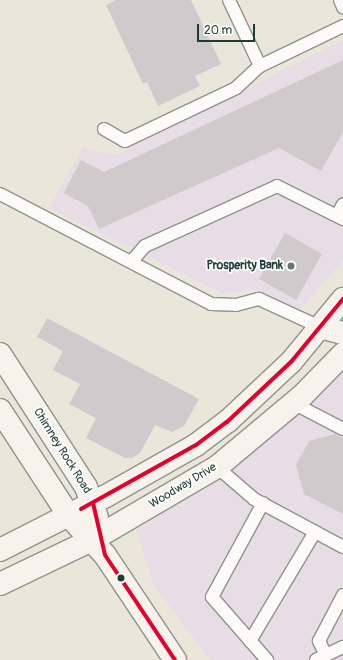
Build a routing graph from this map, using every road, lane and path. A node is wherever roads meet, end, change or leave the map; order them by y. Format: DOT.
graph roads {
  1 [pos="229,0"];
  2 [pos="340,0"];
  3 [pos="343,7"];
  4 [pos="343,26"];
  5 [pos="260,66"];
  6 [pos="104,129"];
  7 [pos="0,194"];
  8 [pos="343,204"];
  9 [pos="340,217"];
  10 [pos="131,262"];
  11 [pos="343,299"];
  12 [pos="320,327"];
  13 [pos="343,333"];
  14 [pos="0,354"];
  15 [pos="343,354"];
  16 [pos="293,403"];
  17 [pos="0,410"];
  18 [pos="343,429"];
  19 [pos="216,467"];
  20 [pos="93,503"];
  21 [pos="263,503"];
  22 [pos="69,516"];
  23 [pos="315,532"];
  24 [pos="99,543"];
  25 [pos="343,547"];
  26 [pos="0,550"];
  27 [pos="0,584"];
  28 [pos="343,595"];
  29 [pos="250,641"];
  30 [pos="343,647"];
  31 [pos="262,658"];
  32 [pos="321,658"];
  33 [pos="175,660"];
  1 -- 5 [label="lane"];
  2 -- 3 [label="lane"];
  4 -- 5 [label="lane"];
  5 -- 6 [label="lane"];
  7 -- 10 [label="lane"];
  8 -- 9 [label="lane"];
  9 -- 10 [label="lane"];
  10 -- 12 [label="lane"];
  11 -- 12 [label="main road"];
  12 -- 13 [label="main road"];
  12 -- 20 [label="main road"];
  14 -- 20 [label="main road, Chimney Rock Road"];
  15 -- 16 [label="main road, Woodway Drive"];
  16 -- 18 [label="lane"];
  16 -- 19 [label="main road, Woodway Drive"];
  17 -- 22 [label="main road, Chimney Rock Road"];
  19 -- 21 [label="lane"];
  19 -- 24 [label="main road, Woodway Drive"];
  20 -- 22 [label="main road"];
  20 -- 24 [label="main road, Chimney Rock Road"];
  21 -- 23 [label="lane"];
  21 -- 29 [label="lane"];
  22 -- 24 [label="main road, Chimney Rock Road"];
  22 -- 26 [label="main road"];
  23 -- 25 [label="lane"];
  23 -- 29 [label="lane"];
  24 -- 27 [label="main road, Woodway Drive"];
  24 -- 33 [label="main road, Chimney Rock Road"];
  28 -- 32 [label="lane"];
  29 -- 31 [label="lane"];
  30 -- 32 [label="lane"];
}
